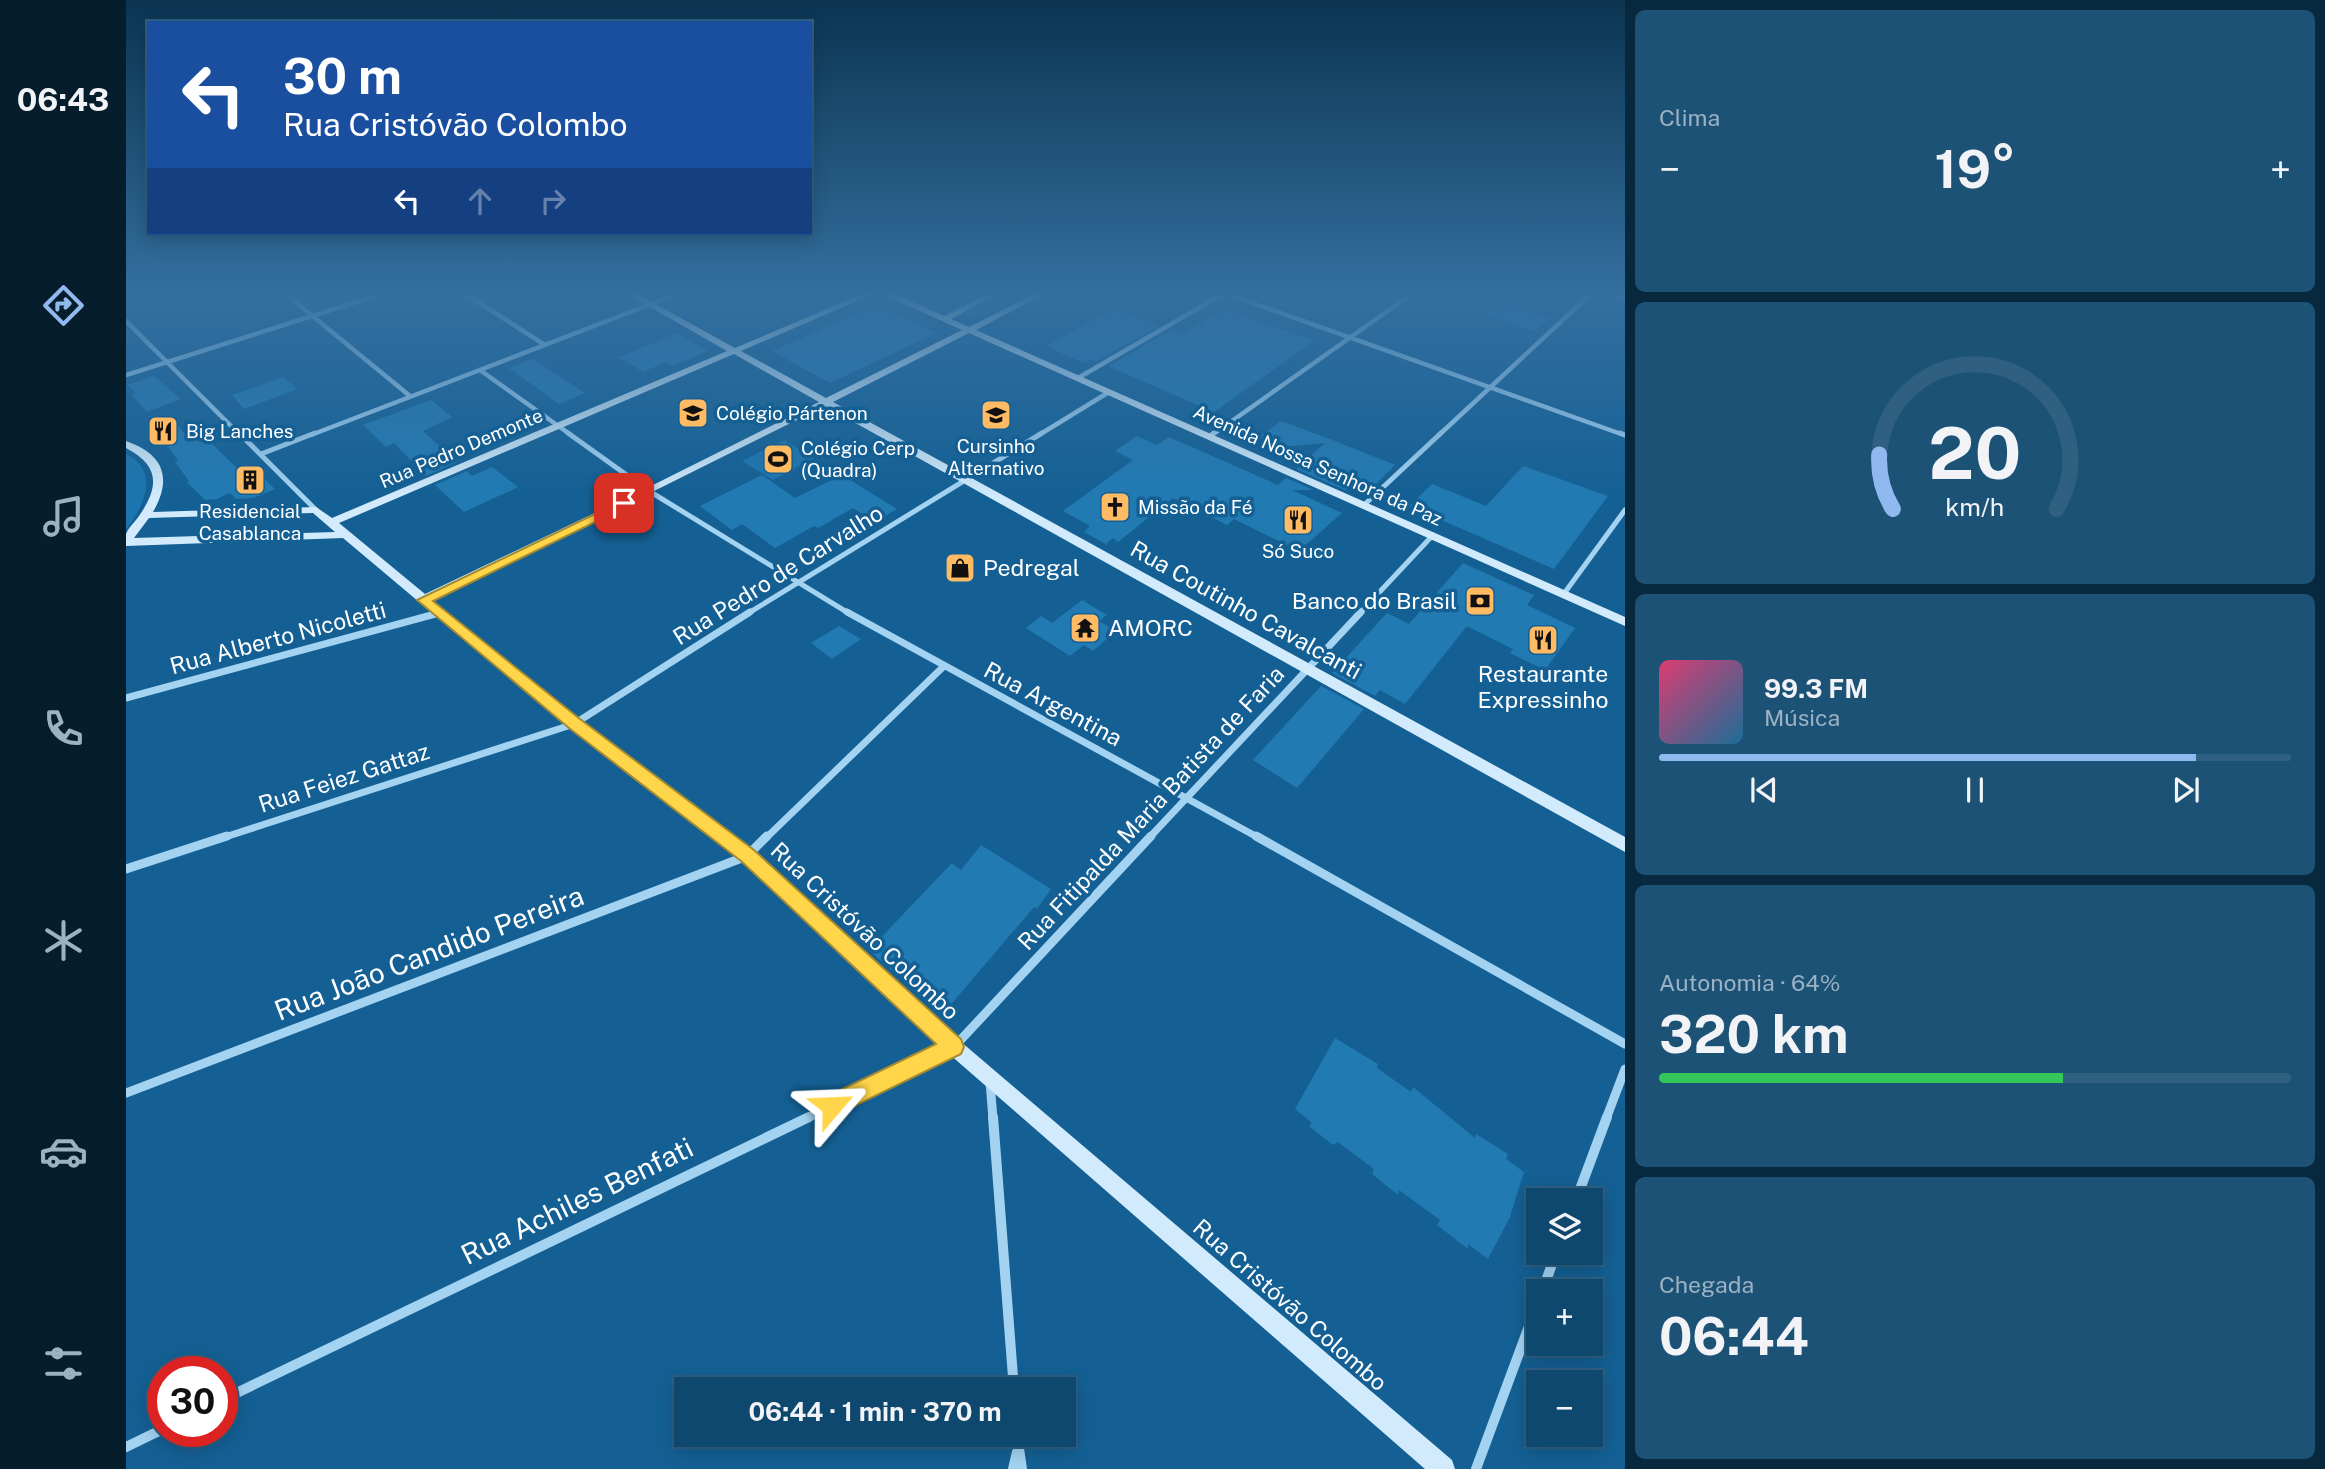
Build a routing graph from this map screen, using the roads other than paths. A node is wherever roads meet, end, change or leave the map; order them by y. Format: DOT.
graph roads {
  1 [pos="163,360"];
  2 [pos="177,360"];
  3 [pos="367,360"];
  4 [pos="507,360"];
  5 [pos="714,360"];
  6 [pos="749,360"];
  7 [pos="911,360"];
  8 [pos="1036,360"];
  9 [pos="1109,360"];
  10 [pos="1318,360"];
  11 [pos="1413,360"];
  12 [pos="1521,360"];
  13 [pos="166,363"];
  14 [pos="480,370"];
  15 [pos="126,375"];
  16 [pos="1078,378"];
  17 [pos="1490,387"];
  18 [pos="1109,392"];
  19 [pos="410,396"];
  20 [pos="826,402"];
  21 [pos="556,427"];
  22 [pos="1210,436"];
  23 [pos="1625,436"];
  24 [pos="126,444"];
  25 [pos="261,454"];
  26 [pos="966,480"];
  27 [pos="649,491"];
  28 [pos="1364,505"];
  29 [pos="316,510"];
  30 [pos="1625,510"];
  31 [pos="148,514"];
  32 [pos="330,523"];
  33 [pos="343,535"];
  34 [pos="1433,535"];
  35 [pos="126,541"];
  36 [pos="796,583"];
  37 [pos="1563,595"];
  38 [pos="424,600"];
  39 [pos="439,612"];
  40 [pos="1625,622"];
  41 [pos="943,667"];
  42 [pos="1308,668"];
  43 [pos="126,698"];
  44 [pos="574,723"];
  45 [pos="1188,798"];
  46 [pos="1625,845"];
  47 [pos="747,856"];
  48 [pos="126,869"];
  49 [pos="1625,1044"];
  50 [pos="954,1047"];
  51 [pos="1625,1069"];
  52 [pos="990,1078"];
  53 [pos="126,1093"];
  54 [pos="1580,1188"];
  55 [pos="1526,1334"];
  56 [pos="1013,1377"];
  57 [pos="238,1393"];
  58 [pos="147,1437"];
  59 [pos="126,1447"];
  60 [pos="1017,1447"];
  61 [pos="1019,1447"];
  62 [pos="1013,1469"];
  63 [pos="1022,1469"];
  64 [pos="1443,1469"];
  65 [pos="1476,1469"];
  1 -- 13 [label="street, Rua Cristóvão Colombo"];
  2 -- 13 [label="street"];
  3 -- 19 [label="street"];
  4 -- 14 [label="street"];
  5 -- 21 [label="main road, Rua Pedro Demonte"];
  6 -- 20 [label="main road, Rua Coutinho Cavalcanti"];
  7 -- 20 [label="main road"];
  8 -- 16 [label="main road, Avenida Nossa Senhora da Paz"];
  9 -- 16 [label="street"];
  10 -- 22 [label="street"];
  11 -- 17 [label="street"];
  12 -- 17 [label="street"];
  13 -- 15 [label="street"];
  13 -- 25 [label="street, Rua Cristóvão Colombo"];
  14 -- 19 [label="street"];
  14 -- 21 [label="street, Rua Argentina"];
  16 -- 18 [label="main road, Avenida Nossa Senhora da Paz"];
  17 -- 23 [label="street"];
  17 -- 28 [label="street"];
  18 -- 22 [label="main road, Avenida Nossa Senhora da Paz"];
  18 -- 26 [label="street, Rua Pedro de Carvalho"];
  19 -- 25 [label="street"];
  20 -- 26 [label="main road, Rua Coutinho Cavalcanti"];
  20 -- 27 [label="main road"];
  21 -- 27 [label="street, Rua Argentina"];
  21 -- 32 [label="main road, Rua Pedro Demonte"];
  22 -- 28 [label="main road, Avenida Nossa Senhora da Paz"];
  24 -- 31 [label="main road"];
  25 -- 29 [label="street, Rua Cristóvão Colombo"];
  26 -- 36 [label="street, Rua Pedro de Carvalho"];
  26 -- 42 [label="main road, Rua Coutinho Cavalcanti"];
  27 -- 36 [label="street, Rua Argentina"];
  27 -- 38 [label="main road"];
  28 -- 34 [label="main road, Avenida Nossa Senhora da Paz"];
  29 -- 31 [label="main road"];
  29 -- 32 [label="main road, Rua Cristóvão Colombo"];
  30 -- 37 [label="street"];
  31 -- 35 [label="main road"];
  32 -- 33 [label="main road, Rua Cristóvão Colombo"];
  33 -- 35 [label="main road"];
  33 -- 38 [label="main road, Rua Cristóvão Colombo"];
  34 -- 37 [label="main road, Avenida Nossa Senhora da Paz"];
  34 -- 42 [label="street, Rua Fitipalda Maria Batista de Faria"];
  36 -- 41 [label="street, Rua Argentina"];
  36 -- 44 [label="street, Rua Pedro de Carvalho"];
  37 -- 40 [label="main road, Avenida Nossa Senhora da Paz"];
  38 -- 39 [label="main road, Rua Cristóvão Colombo"];
  39 -- 43 [label="street, Rua Alberto Nicoletti"];
  39 -- 44 [label="main road, Rua Cristóvão Colombo"];
  41 -- 45 [label="street, Rua Argentina"];
  41 -- 47 [label="street"];
  42 -- 45 [label="street, Rua Fitipalda Maria Batista de Faria"];
  42 -- 46 [label="main road, Rua Coutinho Cavalcanti"];
  44 -- 47 [label="main road, Rua Cristóvão Colombo"];
  44 -- 48 [label="street, Rua Feiez Gattaz"];
  45 -- 49 [label="street, Rua Argentina"];
  45 -- 50 [label="street, Rua Fitipalda Maria Batista de Faria"];
  47 -- 50 [label="main road, Rua Cristóvão Colombo"];
  47 -- 53 [label="street, Rua João Candido Pereira"];
  50 -- 52 [label="main road, Rua Cristóvão Colombo"];
  50 -- 57 [label="street, Rua Achiles Benfati"];
  51 -- 54 [label="street"];
  52 -- 56 [label="street"];
  52 -- 64 [label="main road, Rua Cristóvão Colombo"];
  55 -- 65 [label="street"];
  58 -- 59 [label="street"];
  60 -- 62 [label="street"];
  61 -- 63 [label="street"];
}
